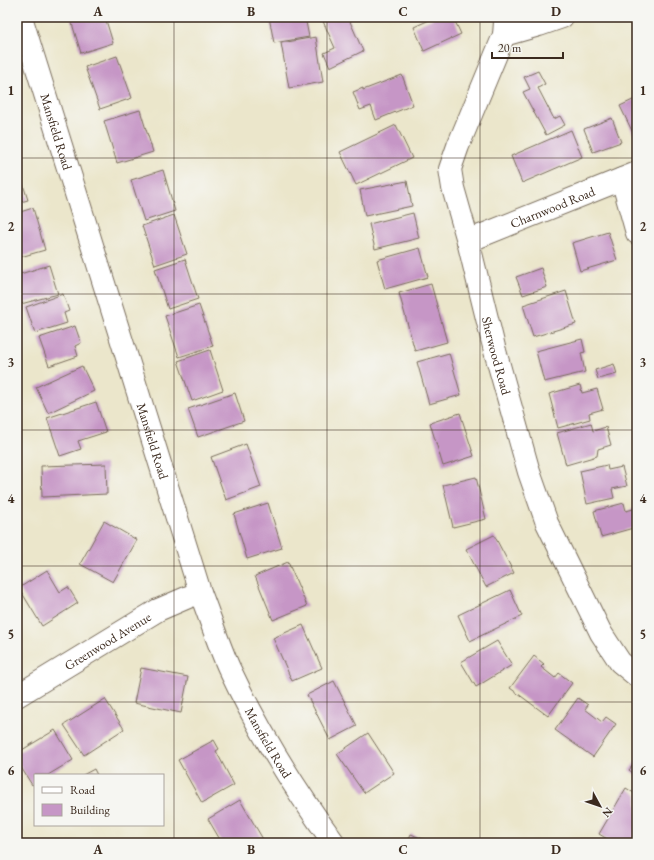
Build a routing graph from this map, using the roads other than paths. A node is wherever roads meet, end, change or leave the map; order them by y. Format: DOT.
graph roads {
  1 [pos="21,17"];
  2 [pos="562,17"];
  3 [pos="504,26"];
  4 [pos="630,176"];
  5 [pos="637,233"];
  6 [pos="468,241"];
  7 [pos="200,592"];
  8 [pos="637,676"];
  9 [pos="17,696"];
  10 [pos="334,843"];
  1 -- 7 [label="street, Mansfield Road"];
  2 -- 3 [label="street"];
  3 -- 6 [label="street, Sherwood Road"];
  4 -- 5 [label="street"];
  4 -- 6 [label="street, Charnwood Road"];
  6 -- 8 [label="street, Sherwood Road"];
  7 -- 9 [label="street, Greenwood Avenue"];
  7 -- 10 [label="street, Mansfield Road"];
}
